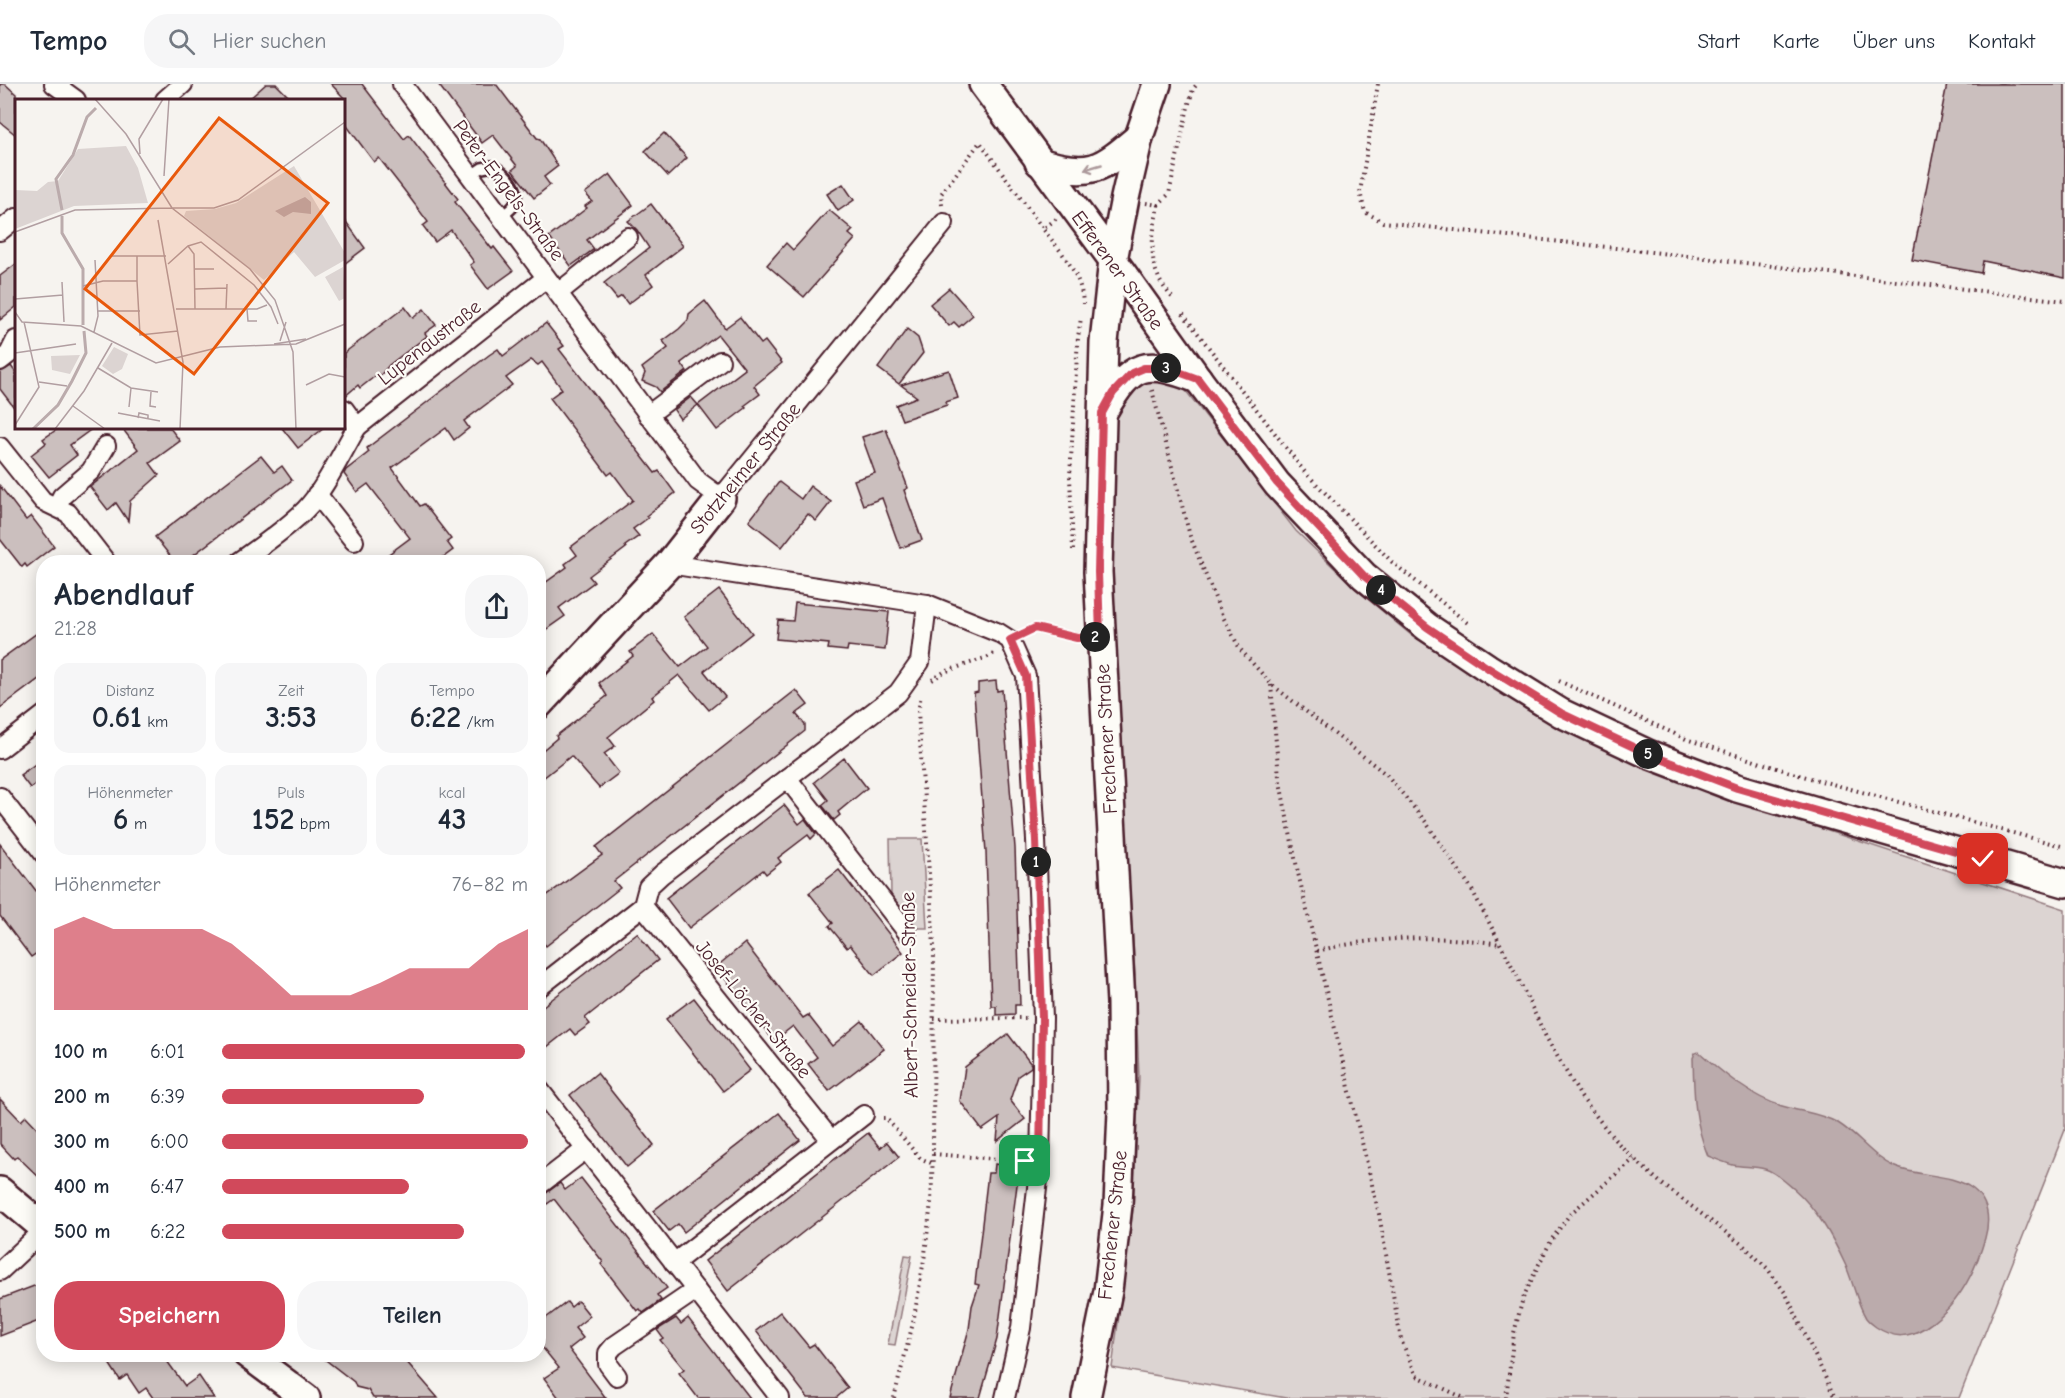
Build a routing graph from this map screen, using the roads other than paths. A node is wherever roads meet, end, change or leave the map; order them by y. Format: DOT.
graph roads {
  1 [pos="54,84"];
  2 [pos="183,84"];
  3 [pos="402,84"];
  4 [pos="983,84"];
  5 [pos="1157,84"];
  6 [pos="75,99"];
  7 [pos="166,99"];
  8 [pos="1139,137"];
  9 [pos="1040,162"];
  10 [pos="470,176"];
  11 [pos="501,217"];
  12 [pos="15,219"];
  13 [pos="944,223"];
  14 [pos="0,231"];
  15 [pos="628,237"];
  16 [pos="1113,260"];
  17 [pos="546,278"];
  18 [pos="558,293"];
  19 [pos="15,342"];
  20 [pos="0,361"];
  21 [pos="720,361"];
  22 [pos="1198,379"];
  23 [pos="345,410"];
  24 [pos="1102,413"];
  25 [pos="648,415"];
  26 [pos="357,427"];
  27 [pos="106,446"];
  28 [pos="0,447"];
  29 [pos="317,494"];
  30 [pos="721,498"];
  31 [pos="57,506"];
  32 [pos="354,541"];
  33 [pos="101,555"];
  34 [pos="249,555"];
  35 [pos="669,564"];
  36 [pos="927,604"];
  37 [pos="546,696"];
  38 [pos="36,721"];
  39 [pos="0,749"];
  40 [pos="787,778"];
  41 [pos="0,797"];
  42 [pos="36,844"];
  43 [pos="2065,883"];
  44 [pos="643,906"];
  45 [pos="907,933"];
  46 [pos="546,982"];
  47 [pos="546,1098"];
  48 [pos="864,1115"];
  49 [pos="831,1140"];
  50 [pos="586,1149"];
  51 [pos="546,1180"];
  52 [pos="0,1191"];
  53 [pos="36,1222"];
  54 [pos="36,1238"];
  55 [pos="674,1263"];
  56 [pos="0,1271"];
  57 [pos="696,1290"];
  58 [pos="258,1362"];
  59 [pos="617,1376"];
  60 [pos="306,1398"];
  61 [pos="780,1398"];
  62 [pos="1005,1398"];
  63 [pos="1086,1398"];
  1 -- 6 [label="street"];
  2 -- 7 [label="street"];
  3 -- 10 [label="street, Peter-Engels-Straße"];
  4 -- 9 [label="main road, Efferener Straße"];
  5 -- 8 [label="main road, Frechener Straße"];
  8 -- 9 [label="main road, one-way"];
  8 -- 16 [label="main road, Frechener Straße"];
  9 -- 16 [label="main road, Efferener Straße"];
  10 -- 11 [label="street, Peter-Engels-Straße"];
  10 -- 11 [label="lane"];
  11 -- 17 [label="street, Peter-Engels-Straße"];
  12 -- 14 [label="street"];
  13 -- 30 [label="street, Stotzheimer Straße"];
  15 -- 18 [label="street, Peter-Engels-Straße"];
  16 -- 22 [label="main road, Efferener Straße"];
  16 -- 24 [label="main road, Frechener Straße"];
  17 -- 18 [label="street, Peter-Engels-Straße"];
  17 -- 26 [label="street, Lupenaustraße"];
  18 -- 25 [label="street, Peter-Engels-Straße"];
  19 -- 20 [label="street"];
  21 -- 25 [label="street"];
  22 -- 24 [label="main road"];
  22 -- 43 [label="main road, Efferener Straße"];
  23 -- 26 [label="street"];
  24 -- 63 [label="main road, Frechener Straße"];
  25 -- 30 [label="street, Peter-Engels-Straße"];
  26 -- 29 [label="street"];
  27 -- 31 [label="street"];
  28 -- 31 [label="street"];
  29 -- 32 [label="street"];
  29 -- 34 [label="street"];
  30 -- 35 [label="main road, Stotzheimer Straße"];
  31 -- 33 [label="street"];
  35 -- 36 [label="street"];
  35 -- 37 [label="main road, Stotzheimer Straße"];
  36 -- 40 [label="street"];
  36 -- 62 [label="street"];
  38 -- 39 [label="street"];
  40 -- 44 [label="street"];
  40 -- 45 [label="street"];
  41 -- 42 [label="street"];
  44 -- 46 [label="street"];
  44 -- 49 [label="street, Josef-Löcher-Straße"];
  47 -- 50 [label="street"];
  48 -- 49 [label="street"];
  49 -- 55 [label="street"];
  50 -- 51 [label="street"];
  50 -- 55 [label="street"];
  52 -- 53 [label="main road"];
  54 -- 56 [label="street"];
  55 -- 57 [label="street"];
  57 -- 59 [label="street"];
  57 -- 61 [label="street"];
  58 -- 60 [label="main road"];
}
